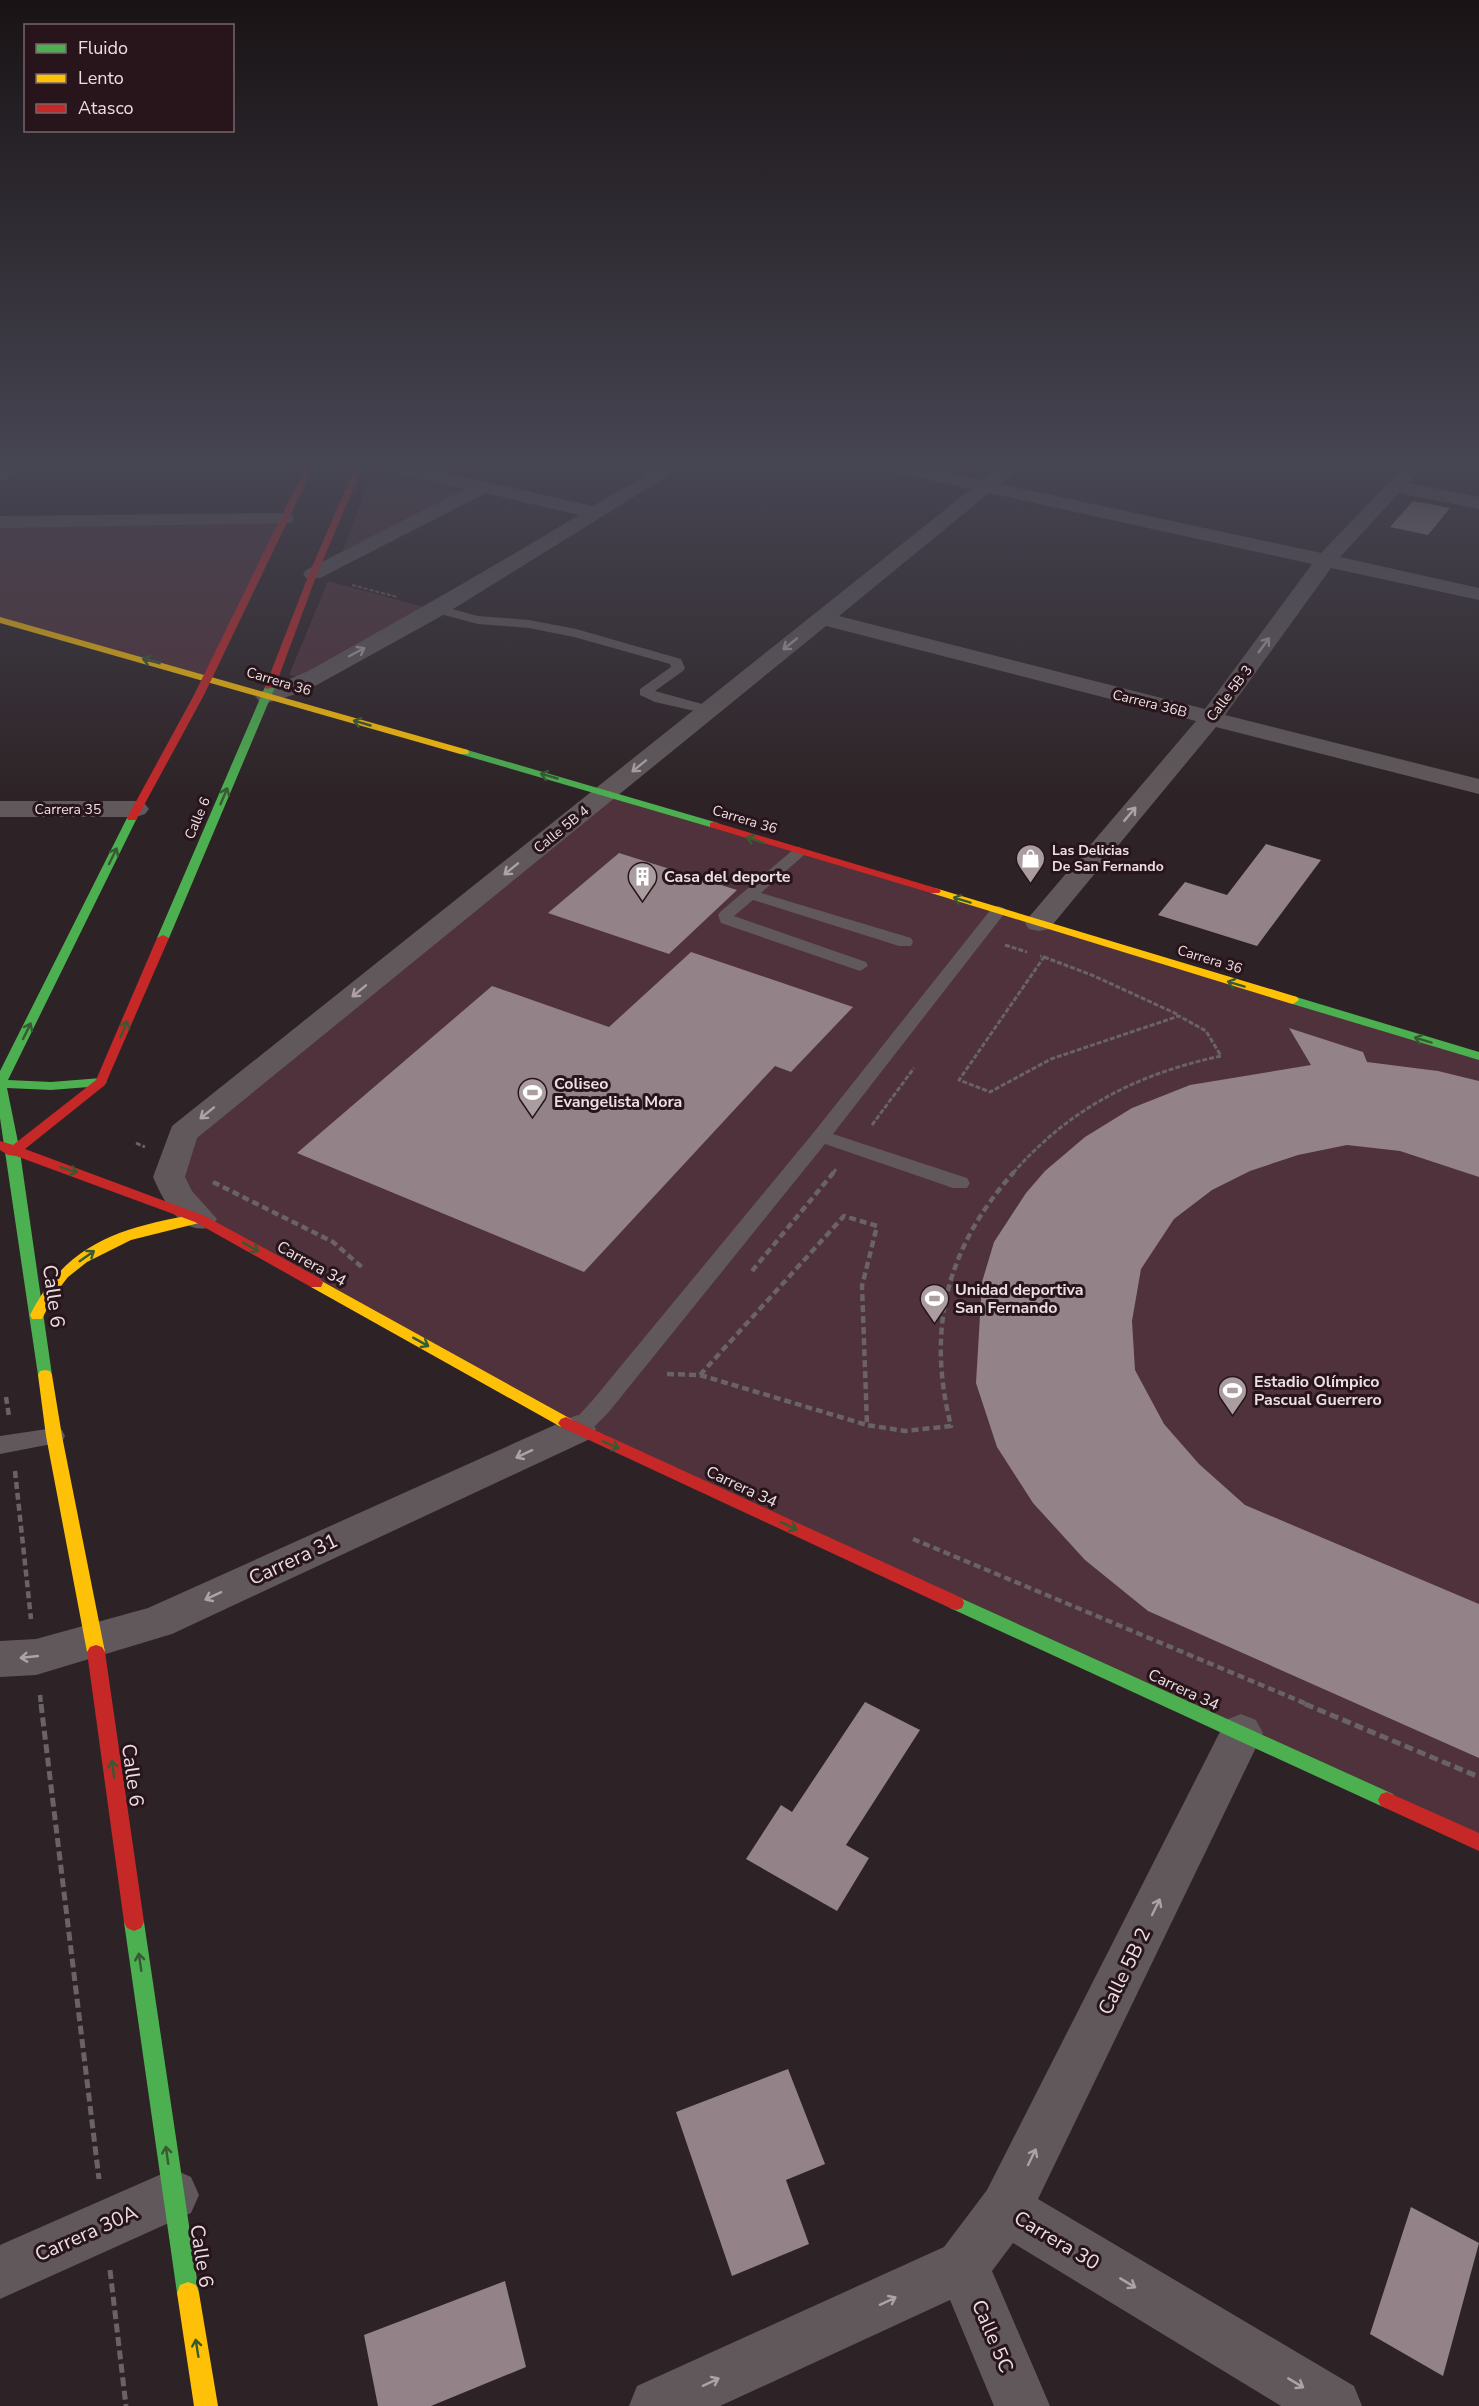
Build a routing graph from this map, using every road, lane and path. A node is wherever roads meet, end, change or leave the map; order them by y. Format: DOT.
graph roads {
  1 [pos="257,574"];
  2 [pos="313,574"];
  3 [pos="495,574"];
  4 [pos="876,574"];
  5 [pos="1315,574"];
  6 [pos="1387,574"];
  7 [pos="348,584"];
  8 [pos="1479,594"];
  9 [pos="437,609"];
  10 [pos="822,618"];
  11 [pos="0,620"];
  12 [pos="207,678"];
  13 [pos="267,696"];
  14 [pos="708,710"];
  15 [pos="1211,718"];
  16 [pos="1479,787"];
  17 [pos="606,792"];
  18 [pos="0,809"];
  19 [pos="136,809"];
  20 [pos="799,852"];
  21 [pos="749,894"];
  22 [pos="998,911"];
  23 [pos="1039,923"];
  24 [pos="905,942"];
  25 [pos="1005,945"];
  26 [pos="1044,957"];
  27 [pos="860,966"];
  28 [pos="1179,1016"];
  29 [pos="1479,1056"];
  30 [pos="101,1082"];
  31 [pos="0,1084"];
  32 [pos="821,1136"];
  33 [pos="0,1146"];
  34 [pos="13,1152"];
  35 [pos="960,1183"];
  36 [pos="200,1219"];
  37 [pos="37,1316"];
  38 [pos="667,1374"];
  39 [pos="700,1375"];
  40 [pos="5,1387"];
  41 [pos="867,1425"];
  42 [pos="577,1429"];
  43 [pos="54,1436"];
  44 [pos="6,1444"];
  45 [pos="906,1536"];
  46 [pos="94,1640"];
  47 [pos="18,1658"];
  48 [pos="1241,1733"];
  49 [pos="1479,1777"];
  50 [pos="1479,1842"];
  51 [pos="173,2195"];
  52 [pos="1006,2209"];
  53 [pos="105,2225"];
  54 [pos="963,2266"];
  55 [pos="0,2272"];
  56 [pos="126,2406"];
  57 [pos="206,2406"];
  58 [pos="657,2406"];
  59 [pos="1022,2406"];
  60 [pos="1334,2406"];
  1 -- 12 [label="main road"];
  2 -- 13 [label="main road, Calle 6"];
  3 -- 9 [label="street"];
  4 -- 10 [label="street, Calle 5B 4"];
  15 -- 5 [label="street, Calle 5B 3, one-way"];
  6 -- 8 [label="street"];
  7 -- 9 [label="path"];
  13 -- 9 [label="street, one-way"];
  9 -- 14 [label="lane"];
  10 -- 14 [label="street, Calle 5B 4, one-way"];
  10 -- 15 [label="street, Carrera 36B"];
  12 -- 11 [label="main road, Carrera 36, one-way"];
  12 -- 13 [label="main road, Carrera 36"];
  12 -- 19 [label="main road"];
  17 -- 13 [label="main road, Carrera 36, one-way"];
  30 -- 13 [label="main road, Calle 6, one-way"];
  14 -- 17 [label="street, Calle 5B 4, one-way"];
  15 -- 16 [label="street, Carrera 36B"];
  23 -- 15 [label="street, Calle 5B 3, one-way"];
  20 -- 17 [label="main road, Carrera 36, one-way"];
  17 -- 36 [label="street, Calle 5B 4, one-way"];
  18 -- 19 [label="street, Carrera 35"];
  31 -- 19 [label="main road, one-way"];
  20 -- 21 [label="lane"];
  22 -- 20 [label="main road, Carrera 36, one-way"];
  21 -- 24 [label="lane"];
  21 -- 27 [label="lane"];
  22 -- 23 [label="main road, Carrera 36"];
  22 -- 32 [label="lane"];
  29 -- 23 [label="main road, Carrera 36, one-way"];
  25 -- 26 [label="path"];
  26 -- 28 [label="path"];
  26 -- 28 [label="path"];
  28 -- 41 [label="path"];
  30 -- 31 [label="main road"];
  30 -- 34 [label="main road, Calle 6"];
  31 -- 34 [label="main road, Calle 6"];
  32 -- 35 [label="lane"];
  32 -- 42 [label="lane"];
  33 -- 34 [label="main road, Carrera 34"];
  34 -- 36 [label="main road, Carrera 34, one-way"];
  34 -- 37 [label="main road, Calle 6"];
  37 -- 36 [label="main road, one-way"];
  36 -- 42 [label="main road, Carrera 34, one-way"];
  37 -- 43 [label="main road, Calle 6"];
  38 -- 39 [label="path"];
  39 -- 41 [label="path"];
  39 -- 41 [label="path"];
  40 -- 44 [label="path"];
  42 -- 46 [label="street, Carrera 31, one-way"];
  42 -- 48 [label="main road, Carrera 34, one-way"];
  43 -- 44 [label="lane"];
  43 -- 46 [label="main road, Calle 6"];
  44 -- 47 [label="path"];
  45 -- 49 [label="path"];
  46 -- 47 [label="street, Carrera 31"];
  51 -- 46 [label="main road, Calle 6, one-way"];
  47 -- 53 [label="path"];
  48 -- 50 [label="main road, Carrera 34"];
  52 -- 48 [label="street, Calle 5B 2, one-way"];
  51 -- 53 [label="street, Carrera 30A"];
  57 -- 51 [label="main road, Calle 6, one-way"];
  52 -- 54 [label="street, Carrera 30"];
  52 -- 60 [label="street, Carrera 30, one-way"];
  53 -- 55 [label="street, Carrera 30A"];
  53 -- 56 [label="path"];
  58 -- 54 [label="street, Carrera 30, one-way"];
  54 -- 59 [label="street, Calle 5C"];
}
